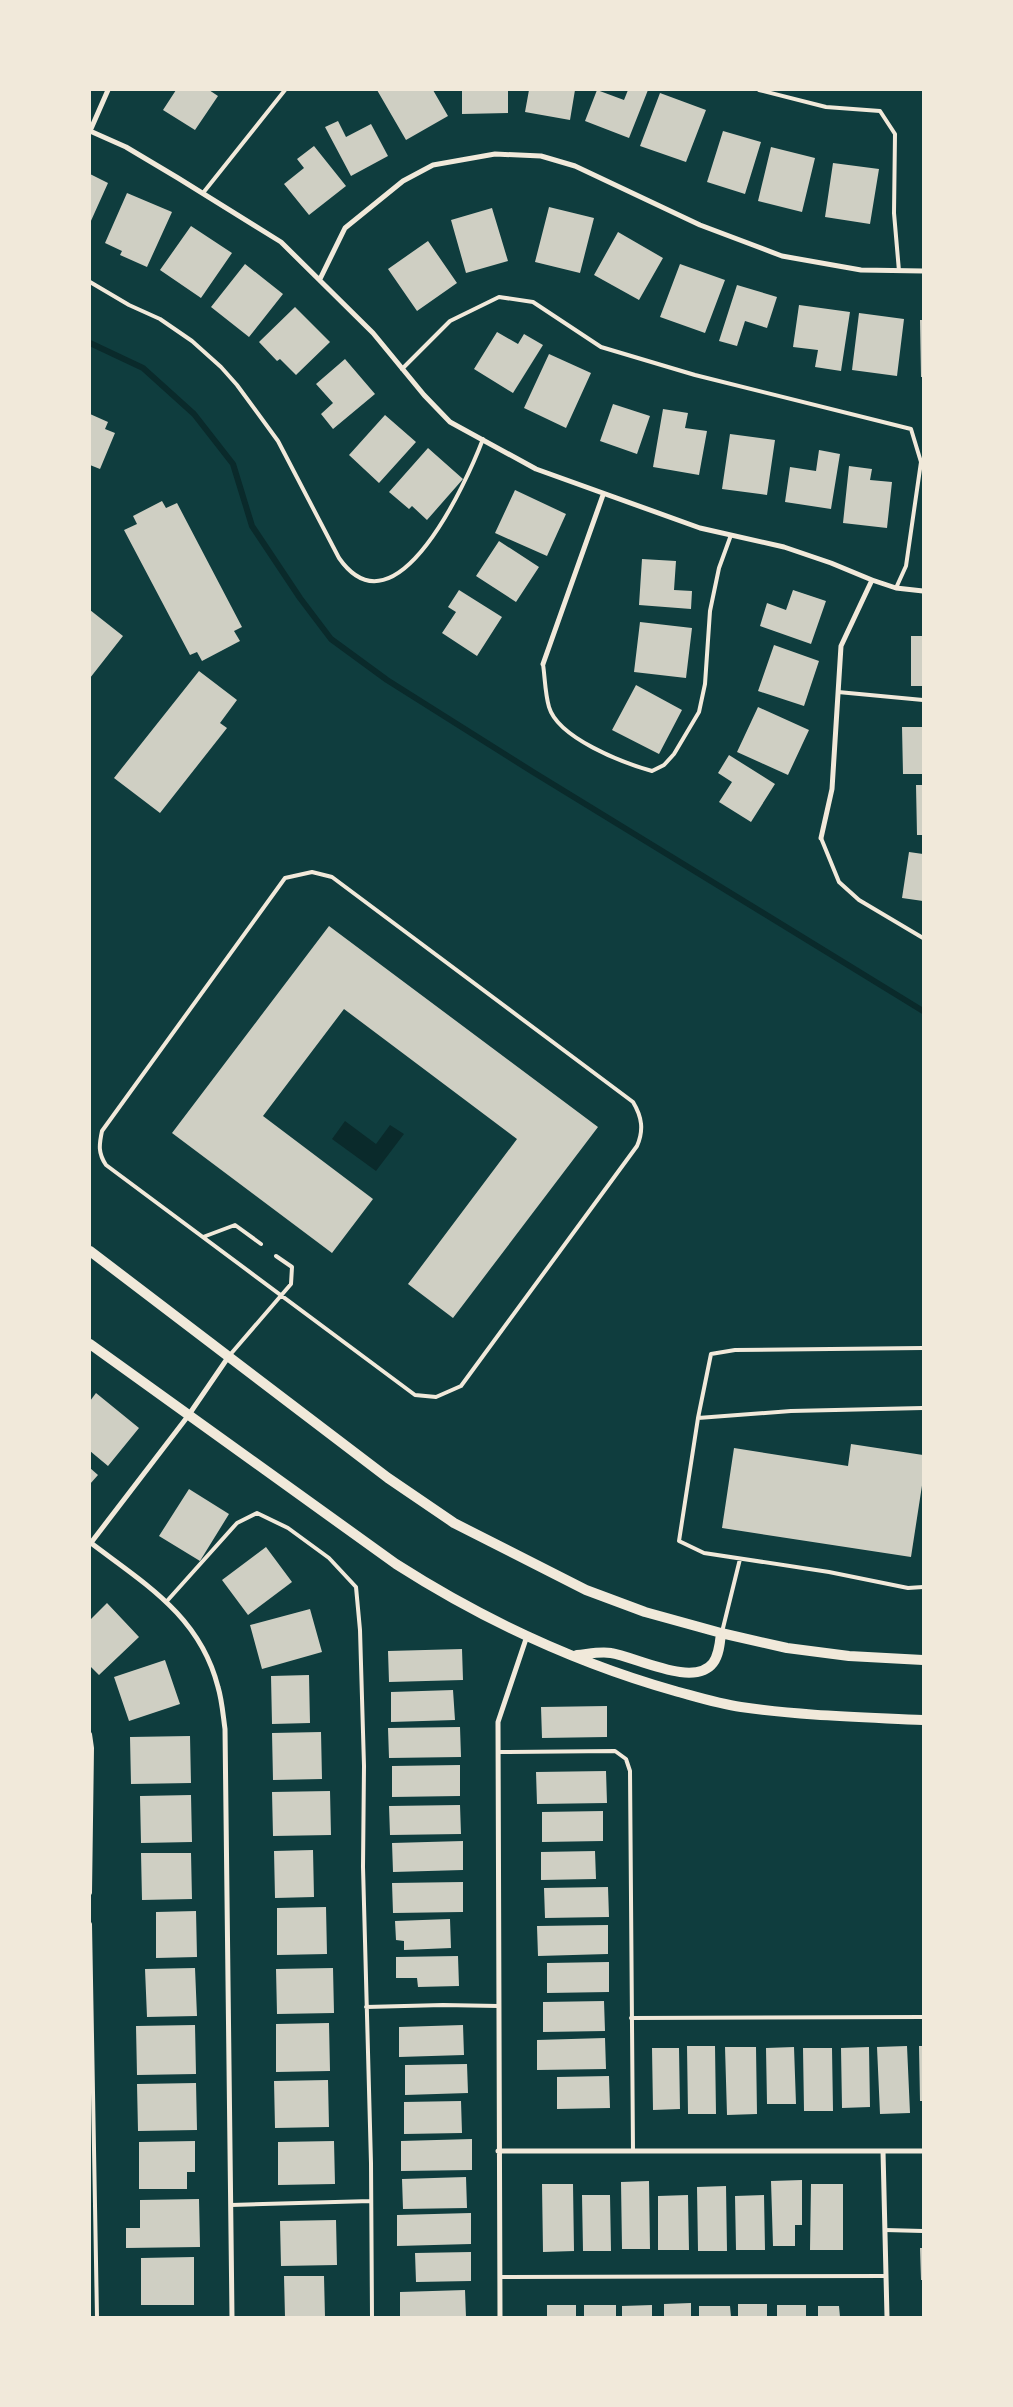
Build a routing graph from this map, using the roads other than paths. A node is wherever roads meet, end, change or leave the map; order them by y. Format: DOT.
graph roads {
  1 [pos="108,90"];
  2 [pos="285,90"];
  3 [pos="759,90"];
  4 [pos="90,131"];
  5 [pos="203,193"];
  6 [pos="899,271"];
  7 [pos="923,271"];
  8 [pos="320,279"];
  9 [pos="90,282"];
  10 [pos="402,368"];
  11 [pos="483,439"];
  12 [pos="603,495"];
  13 [pos="731,535"];
  14 [pos="872,580"];
  15 [pos="896,588"];
  16 [pos="923,592"];
  17 [pos="543,664"];
  18 [pos="838,692"];
  19 [pos="923,700"];
  20 [pos="821,838"];
  21 [pos="923,938"];
  22 [pos="203,1237"];
  23 [pos="261,1244"];
  24 [pos="90,1251"];
  25 [pos="276,1256"];
  26 [pos="282,1296"];
  27 [pos="90,1344"];
  28 [pos="923,1348"];
  29 [pos="229,1356"];
  30 [pos="923,1408"];
  31 [pos="188,1416"];
  32 [pos="698,1418"];
  33 [pos="90,1543"];
  34 [pos="740,1559"];
  35 [pos="923,1587"];
  36 [pos="167,1601"];
  37 [pos="721,1634"];
  38 [pos="527,1636"];
  39 [pos="574,1655"];
  40 [pos="923,1660"];
  41 [pos="923,1720"];
  42 [pos="90,1734"];
  43 [pos="498,1752"];
  44 [pos="90,1893"];
  45 [pos="90,1924"];
  46 [pos="498,2006"];
  47 [pos="366,2007"];
  48 [pos="923,2017"];
  49 [pos="631,2018"];
  50 [pos="633,2150"];
  51 [pos="498,2151"];
  52 [pos="884,2151"];
  53 [pos="923,2151"];
  54 [pos="371,2201"];
  55 [pos="231,2205"];
  56 [pos="885,2230"];
  57 [pos="923,2230"];
  58 [pos="886,2276"];
  59 [pos="500,2277"];
  60 [pos="97,2317"];
  61 [pos="232,2317"];
  62 [pos="372,2317"];
  63 [pos="500,2317"];
  64 [pos="887,2317"];
  1 -- 4 [label="street"];
  2 -- 5 [label="lane"];
  3 -- 6 [label="lane"];
  4 -- 5 [label="street"];
  5 -- 8 [label="street"];
  6 -- 7 [label="street"];
  6 -- 8 [label="street"];
  8 -- 10 [label="street"];
  9 -- 11 [label="lane"];
  10 -- 11 [label="street"];
  10 -- 15 [label="lane"];
  11 -- 12 [label="street"];
  12 -- 13 [label="street"];
  12 -- 17 [label="street"];
  13 -- 14 [label="street"];
  13 -- 17 [label="lane"];
  14 -- 15 [label="street"];
  14 -- 18 [label="street"];
  15 -- 16 [label="street"];
  18 -- 19 [label="lane"];
  18 -- 20 [label="street"];
  20 -- 21 [label="lane"];
  22 -- 23 [label="lane"];
  22 -- 26 [label="lane"];
  22 -- 26 [label="lane"];
  24 -- 29 [label="main road"];
  25 -- 26 [label="lane"];
  26 -- 29 [label="lane"];
  27 -- 31 [label="main road"];
  28 -- 32 [label="lane"];
  29 -- 31 [label="street"];
  29 -- 37 [label="main road"];
  30 -- 32 [label="lane"];
  31 -- 33 [label="street"];
  31 -- 38 [label="main road"];
  32 -- 34 [label="lane"];
  33 -- 36 [label="street"];
  34 -- 35 [label="lane"];
  34 -- 37 [label="lane"];
  36 -- 47 [label="lane"];
  36 -- 55 [label="street"];
  37 -- 39 [label="main road"];
  37 -- 40 [label="main road"];
  38 -- 39 [label="main road"];
  38 -- 43 [label="street"];
  39 -- 41 [label="main road"];
  42 -- 44 [label="lane"];
  43 -- 46 [label="street"];
  43 -- 49 [label="lane"];
  45 -- 60 [label="lane"];
  46 -- 47 [label="lane"];
  46 -- 51 [label="street"];
  47 -- 54 [label="lane"];
  48 -- 49 [label="lane"];
  49 -- 50 [label="lane"];
  50 -- 51 [label="street"];
  50 -- 52 [label="street"];
  51 -- 59 [label="street"];
  52 -- 53 [label="street"];
  52 -- 56 [label="street"];
  54 -- 55 [label="lane"];
  54 -- 62 [label="lane"];
  55 -- 61 [label="street"];
  56 -- 57 [label="lane"];
  56 -- 58 [label="street"];
  58 -- 59 [label="lane"];
  58 -- 64 [label="street"];
  59 -- 63 [label="street"];
}
